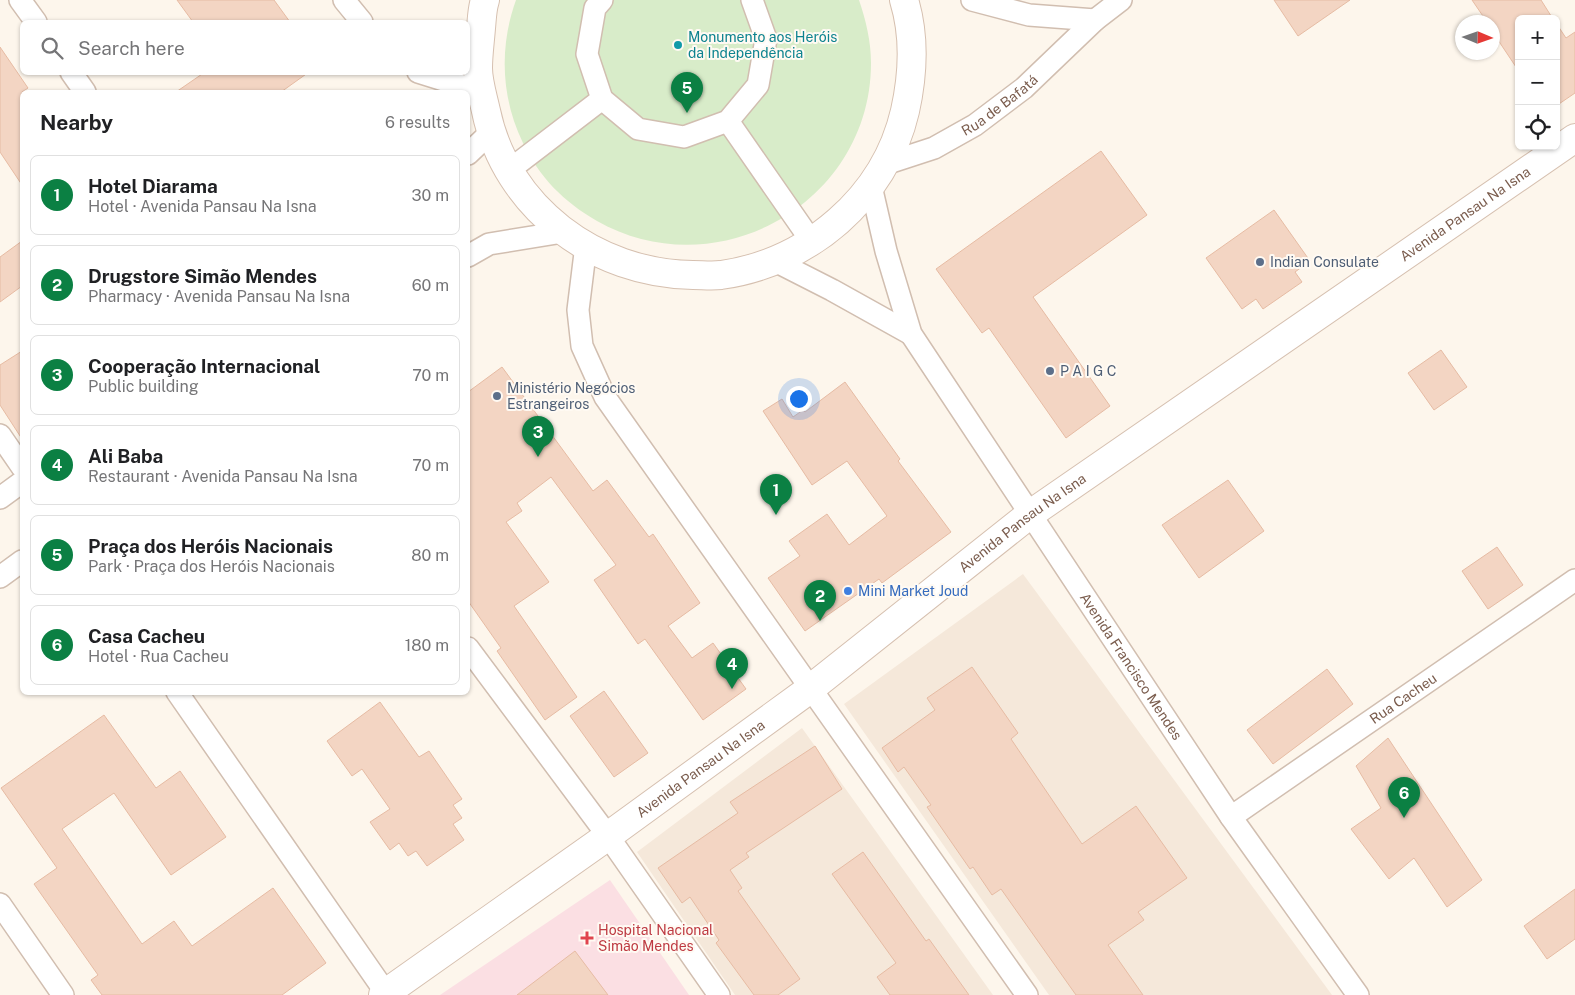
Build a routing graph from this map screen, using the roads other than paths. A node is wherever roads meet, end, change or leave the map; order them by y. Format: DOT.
graph roads {
  1 [pos="20,0"];
  2 [pos="344,0"];
  3 [pos="486,0"];
  4 [pos="602,0"];
  5 [pos="752,0"];
  6 [pos="904,0"];
  7 [pos="972,0"];
  8 [pos="1121,0"];
  9 [pos="35,20"];
  10 [pos="360,20"];
  11 [pos="1096,20"];
  12 [pos="73,75"];
  13 [pos="428,75"];
  14 [pos="84,90"];
  15 [pos="482,92"];
  16 [pos="602,98"];
  17 [pos="728,121"];
  18 [pos="490,133"];
  19 [pos="1575,138"];
  20 [pos="470,152"];
  21 [pos="508,171"];
  22 [pos="878,175"];
  23 [pos="574,239"];
  24 [pos="812,242"];
  25 [pos="470,255"];
  26 [pos="774,262"];
  27 [pos="911,334"];
  28 [pos="0,435"];
  29 [pos="20,464"];
  30 [pos="20,483"];
  31 [pos="0,498"];
  32 [pos="1029,515"];
  33 [pos="20,562"];
  34 [pos="0,577"];
  35 [pos="1575,580"];
  36 [pos="470,651"];
  37 [pos="810,689"];
  38 [pos="179,695"];
  39 [pos="1231,817"];
  40 [pos="608,836"];
  41 [pos="0,904"];
  42 [pos="385,994"];
  43 [pos="63,995"];
  44 [pos="719,995"];
  45 [pos="1027,995"];
  46 [pos="1358,995"];
  1 -- 9 [label="street"];
  2 -- 10 [label="street"];
  3 -- 15 [label="street"];
  4 -- 16 [label="street"];
  5 -- 17 [label="street"];
  6 -- 22 [label="street"];
  7 -- 11 [label="street"];
  8 -- 11 [label="street, Rua de Bafatá"];
  11 -- 22 [label="street, Rua de Bafatá"];
  12 -- 14 [label="street"];
  13 -- 15 [label="street"];
  15 -- 18 [label="street"];
  16 -- 17 [label="street"];
  16 -- 21 [label="street"];
  17 -- 24 [label="street"];
  18 -- 20 [label="street"];
  18 -- 21 [label="street"];
  19 -- 32 [label="street, Avenida Pansau Na Isna"];
  21 -- 23 [label="street"];
  22 -- 24 [label="street"];
  22 -- 27 [label="street"];
  23 -- 25 [label="street"];
  23 -- 26 [label="street"];
  23 -- 37 [label="street"];
  24 -- 26 [label="street"];
  26 -- 27 [label="street"];
  27 -- 32 [label="street, Avenida Francisco Mendes"];
  28 -- 29 [label="street"];
  30 -- 31 [label="street"];
  32 -- 37 [label="street, Avenida Pansau Na Isna"];
  32 -- 39 [label="street, Avenida Francisco Mendes"];
  33 -- 34 [label="street"];
  35 -- 39 [label="street, Rua Cacheu"];
  36 -- 40 [label="street"];
  37 -- 40 [label="street, Avenida Pansau Na Isna"];
  37 -- 45 [label="street"];
  38 -- 42 [label="street"];
  39 -- 46 [label="street, Avenida Francisco Mendes"];
  40 -- 42 [label="street, Avenida Pansau Na Isna"];
  40 -- 44 [label="street"];
  41 -- 43 [label="street"];
}
